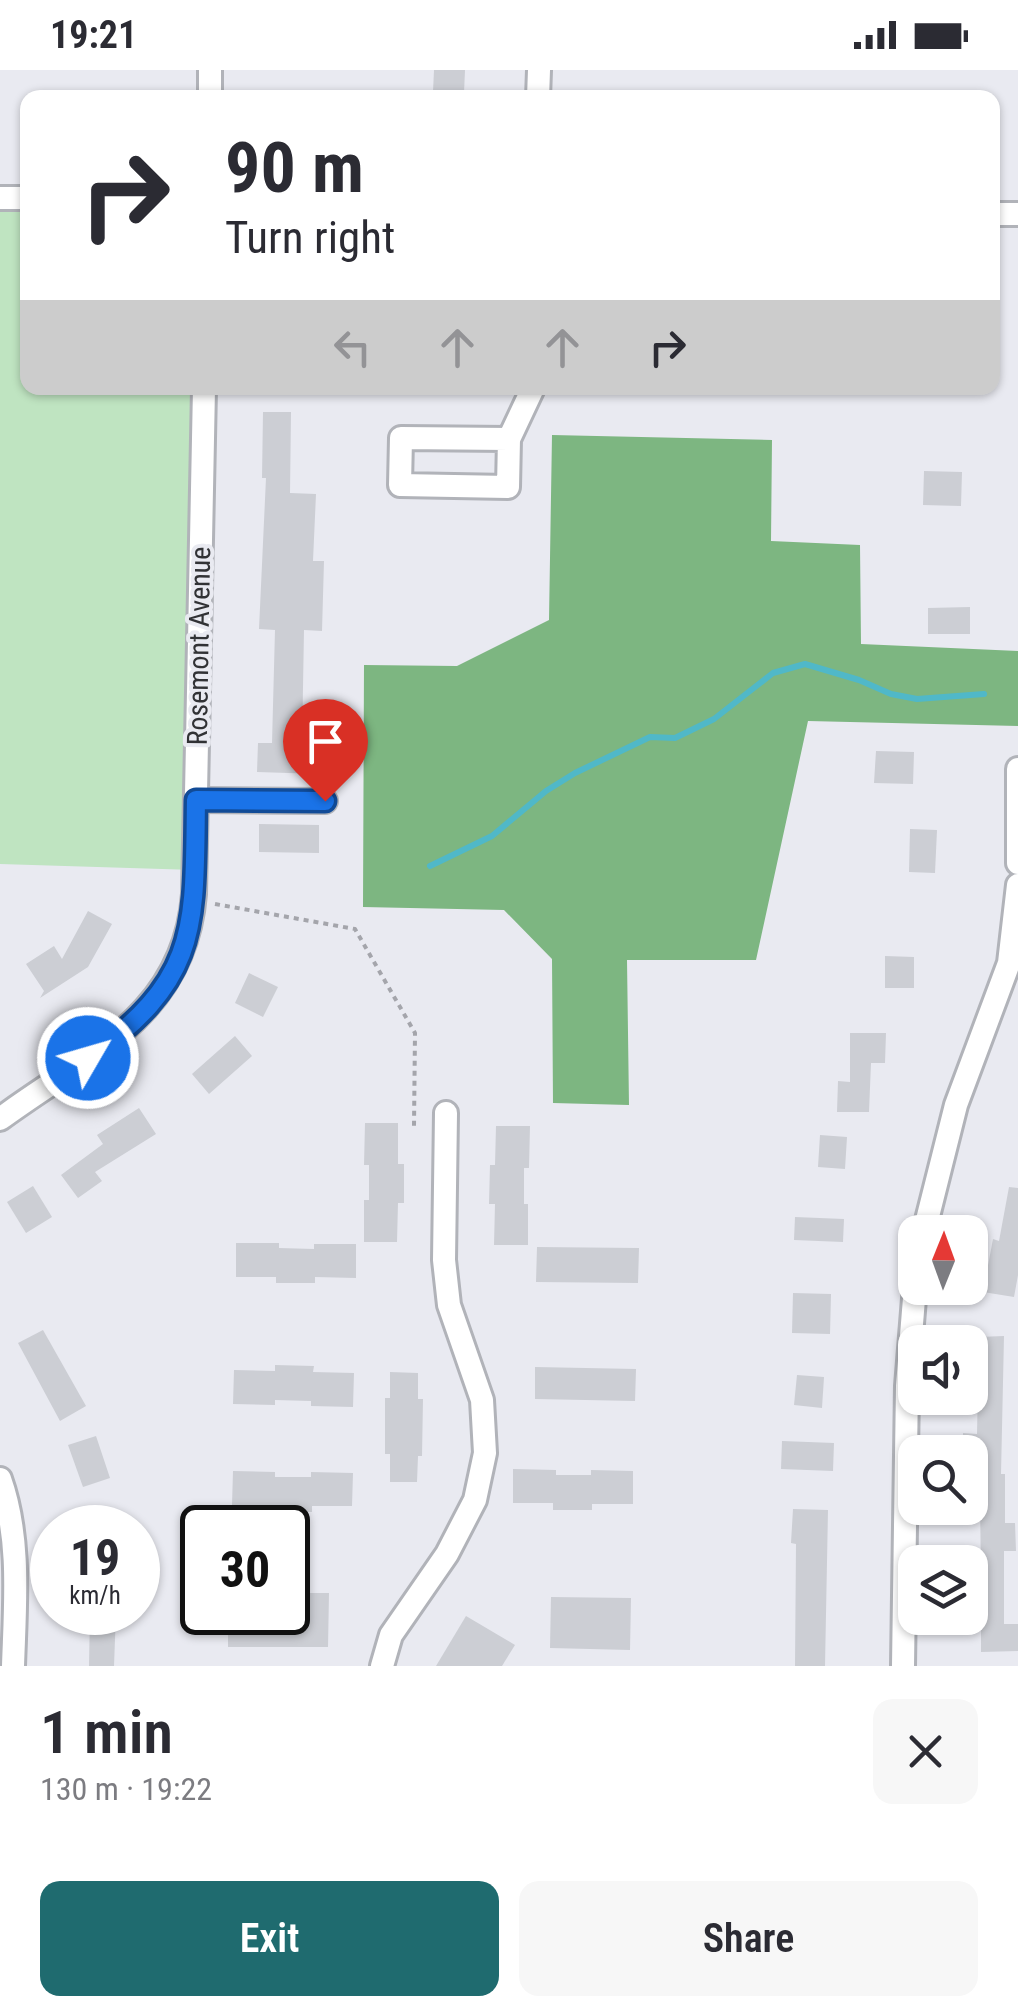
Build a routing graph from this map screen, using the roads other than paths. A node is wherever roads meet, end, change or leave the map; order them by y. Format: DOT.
graph roads {
  1 [pos="204,395"];
  2 [pos="530,395"];
  3 [pos="508,440"];
  4 [pos="1018,769"];
  5 [pos="196,800"];
  6 [pos="325,801"];
  7 [pos="1018,863"];
  8 [pos="1018,885"];
  9 [pos="446,1113"];
  10 [pos="0,1119"];
  11 [pos="928,1215"];
  12 [pos="913,1305"];
  13 [pos="0,1479"];
  14 [pos="14,1666"];
  15 [pos="382,1666"];
  16 [pos="903,1666"];
  1 -- 5 [label="street, Rosemont Avenue"];
  2 -- 3 [label="street"];
  3 -- 3 [label="street"];
  4 -- 7 [label="street"];
  5 -- 6 [label="street"];
  5 -- 10 [label="street, Rosemont Avenue"];
  8 -- 11 [label="street"];
  9 -- 15 [label="street"];
  12 -- 16 [label="street"];
  13 -- 14 [label="street"];
}
